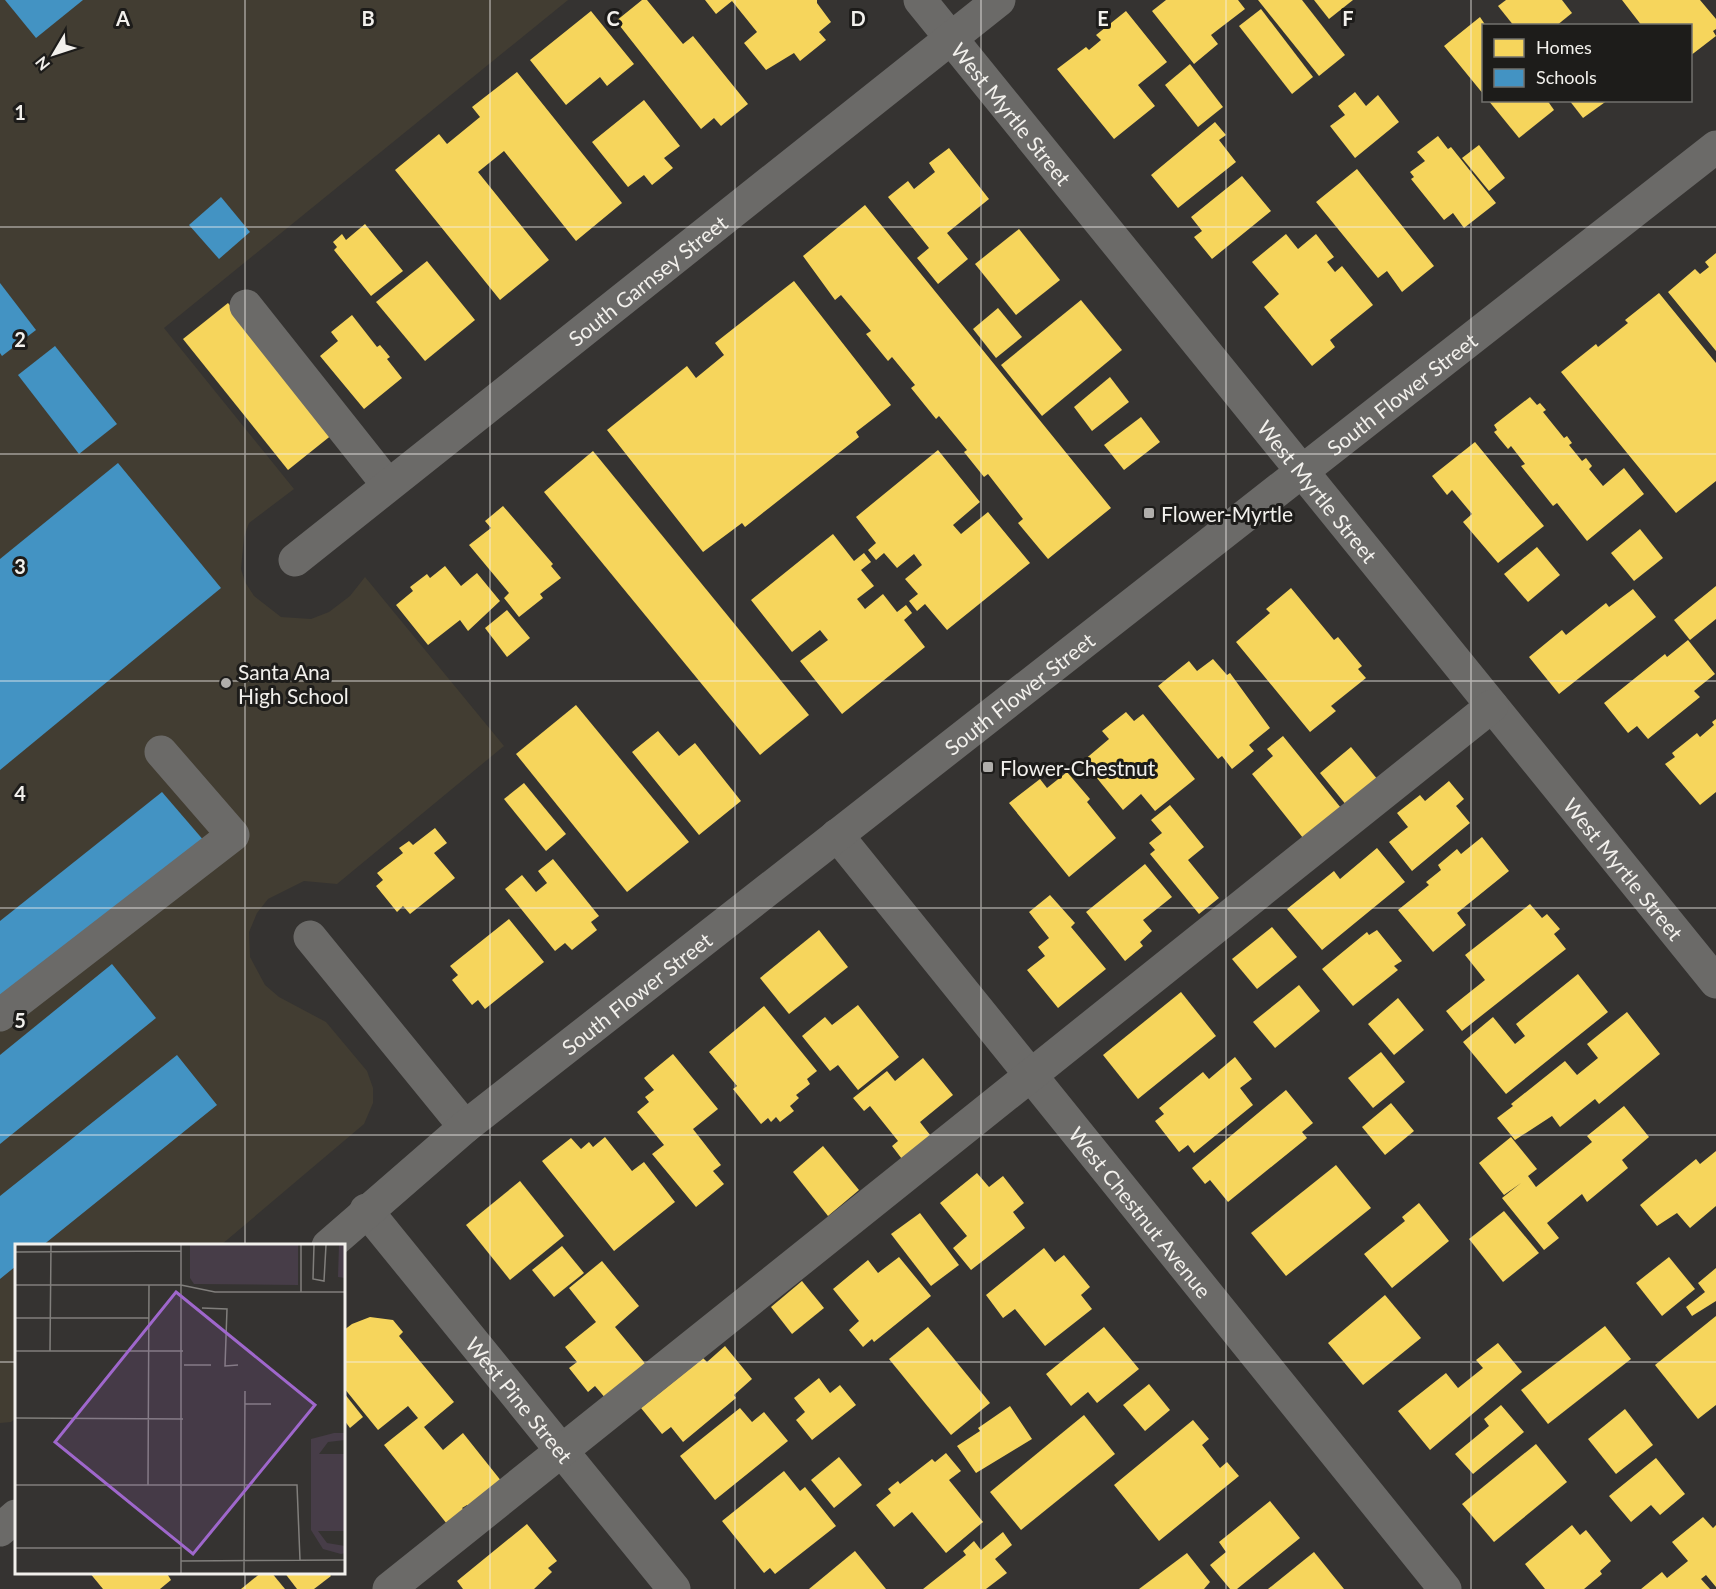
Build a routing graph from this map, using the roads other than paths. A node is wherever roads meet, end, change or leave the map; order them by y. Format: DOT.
graph roads {
  1 [pos="920,0"];
  2 [pos="999,0"];
  3 [pos="951,38"];
  4 [pos="1716,147"];
  5 [pos="246,306"];
  6 [pos="1302,471"];
  7 [pos="388,485"];
  8 [pos="295,560"];
  9 [pos="1492,706"];
  10 [pos="161,752"];
  11 [pos="837,835"];
  12 [pos="310,937"];
  13 [pos="1716,982"];
  14 [pos="0,1015"];
  15 [pos="1031,1075"];
  16 [pos="465,1127"];
  17 [pos="366,1210"];
  18 [pos="329,1244"];
  19 [pos="562,1451"];
  20 [pos="15,1517"];
  21 [pos="0,1530"];
  22 [pos="389,1589"];
  23 [pos="674,1589"];
  24 [pos="1445,1589"];
  1 -- 3 [label="street, West Myrtle Street"];
  2 -- 3 [label="street, South Garnsey Street"];
  3 -- 6 [label="street, West Myrtle Street"];
  3 -- 7 [label="street, South Garnsey Street"];
  4 -- 6 [label="street, South Flower Street"];
  5 -- 7 [label="street"];
  6 -- 9 [label="street, West Myrtle Street"];
  6 -- 11 [label="street, South Flower Street"];
  7 -- 8 [label="street, South Garnsey Street"];
  9 -- 13 [label="street, West Myrtle Street"];
  9 -- 15 [label="street"];
  10 -- 14 [label="street"];
  11 -- 15 [label="street, West Chestnut Avenue"];
  11 -- 16 [label="street, South Flower Street"];
  12 -- 16 [label="street"];
  15 -- 19 [label="street"];
  15 -- 24 [label="street, West Chestnut Avenue"];
  16 -- 17 [label="street, South Flower Street"];
  17 -- 18 [label="street, South Flower Street"];
  17 -- 19 [label="street, West Pine Street"];
  19 -- 22 [label="street"];
  19 -- 23 [label="street, West Pine Street"];
  20 -- 21 [label="street"];
}
